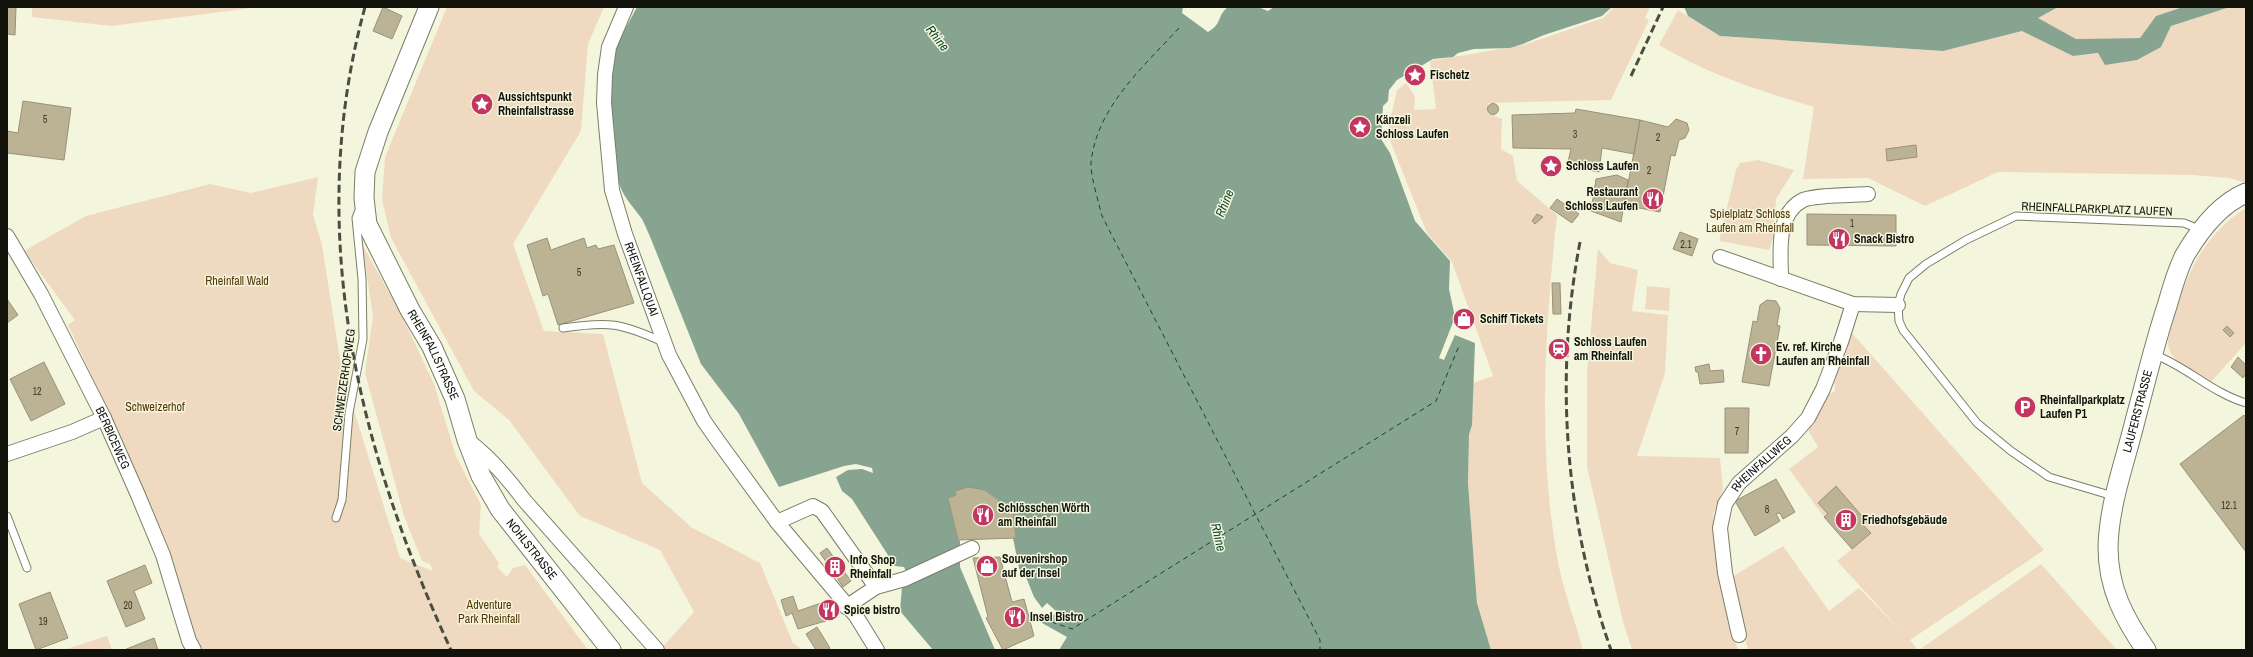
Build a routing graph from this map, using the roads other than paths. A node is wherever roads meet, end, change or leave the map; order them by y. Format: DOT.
graph roads {
  1 [pos="429,7"];
  2 [pos="626,7"];
  3 [pos="2246,193"];
  4 [pos="1868,194"];
  5 [pos="364,198"];
  6 [pos="2201,230"];
  7 [pos="7,236"];
  8 [pos="1720,257"];
  9 [pos="1781,279"];
  10 [pos="1853,304"];
  11 [pos="1898,305"];
  12 [pos="563,328"];
  13 [pos="665,343"];
  14 [pos="2153,354"];
  15 [pos="2246,403"];
  16 [pos="104,418"];
  17 [pos="467,440"];
  18 [pos="7,454"];
  19 [pos="2116,497"];
  20 [pos="7,516"];
  21 [pos="336,518"];
  22 [pos="777,522"];
  23 [pos="972,548"];
  24 [pos="27,568"];
  25 [pos="876,587"];
  26 [pos="846,607"];
  27 [pos="1739,635"];
  28 [pos="194,650"];
  29 [pos="611,650"];
  30 [pos="657,650"];
  31 [pos="876,650"];
  32 [pos="2146,650"];
  1 -- 5 [label="street, RHEINFALLSTRASSE"];
  2 -- 13 [label="street, RHEINFALLQUAI"];
  3 -- 6 [label="street, LAUFERSTRASSE"];
  4 -- 9 [label="street"];
  5 -- 17 [label="street, RHEINFALLSTRASSE"];
  5 -- 21 [label="lane, SCHWEIZERHOFWEG"];
  6 -- 11 [label="lane, RHEINFALLPARKPLATZ LAUFEN"];
  6 -- 14 [label="street, LAUFERSTRASSE"];
  7 -- 16 [label="street, BERBICEWEG"];
  8 -- 9 [label="street"];
  9 -- 10 [label="street"];
  10 -- 11 [label="street"];
  10 -- 27 [label="street, RHEINFALLWEG"];
  11 -- 19 [label="lane"];
  12 -- 13 [label="lane"];
  13 -- 22 [label="street, RHEINFALLQUAI"];
  14 -- 15 [label="lane"];
  14 -- 19 [label="street, LAUFERSTRASSE"];
  16 -- 18 [label="street"];
  16 -- 28 [label="street, BERBICEWEG"];
  17 -- 29 [label="street, NOHLSTRASSE"];
  17 -- 30 [label="street"];
  19 -- 32 [label="street, LAUFERSTRASSE"];
  20 -- 24 [label="lane"];
  22 -- 25 [label="street"];
  22 -- 26 [label="street, RHEINFALLQUAI"];
  23 -- 25 [label="street"];
  25 -- 26 [label="street"];
  26 -- 31 [label="street, RHEINFALLQUAI"];
}
